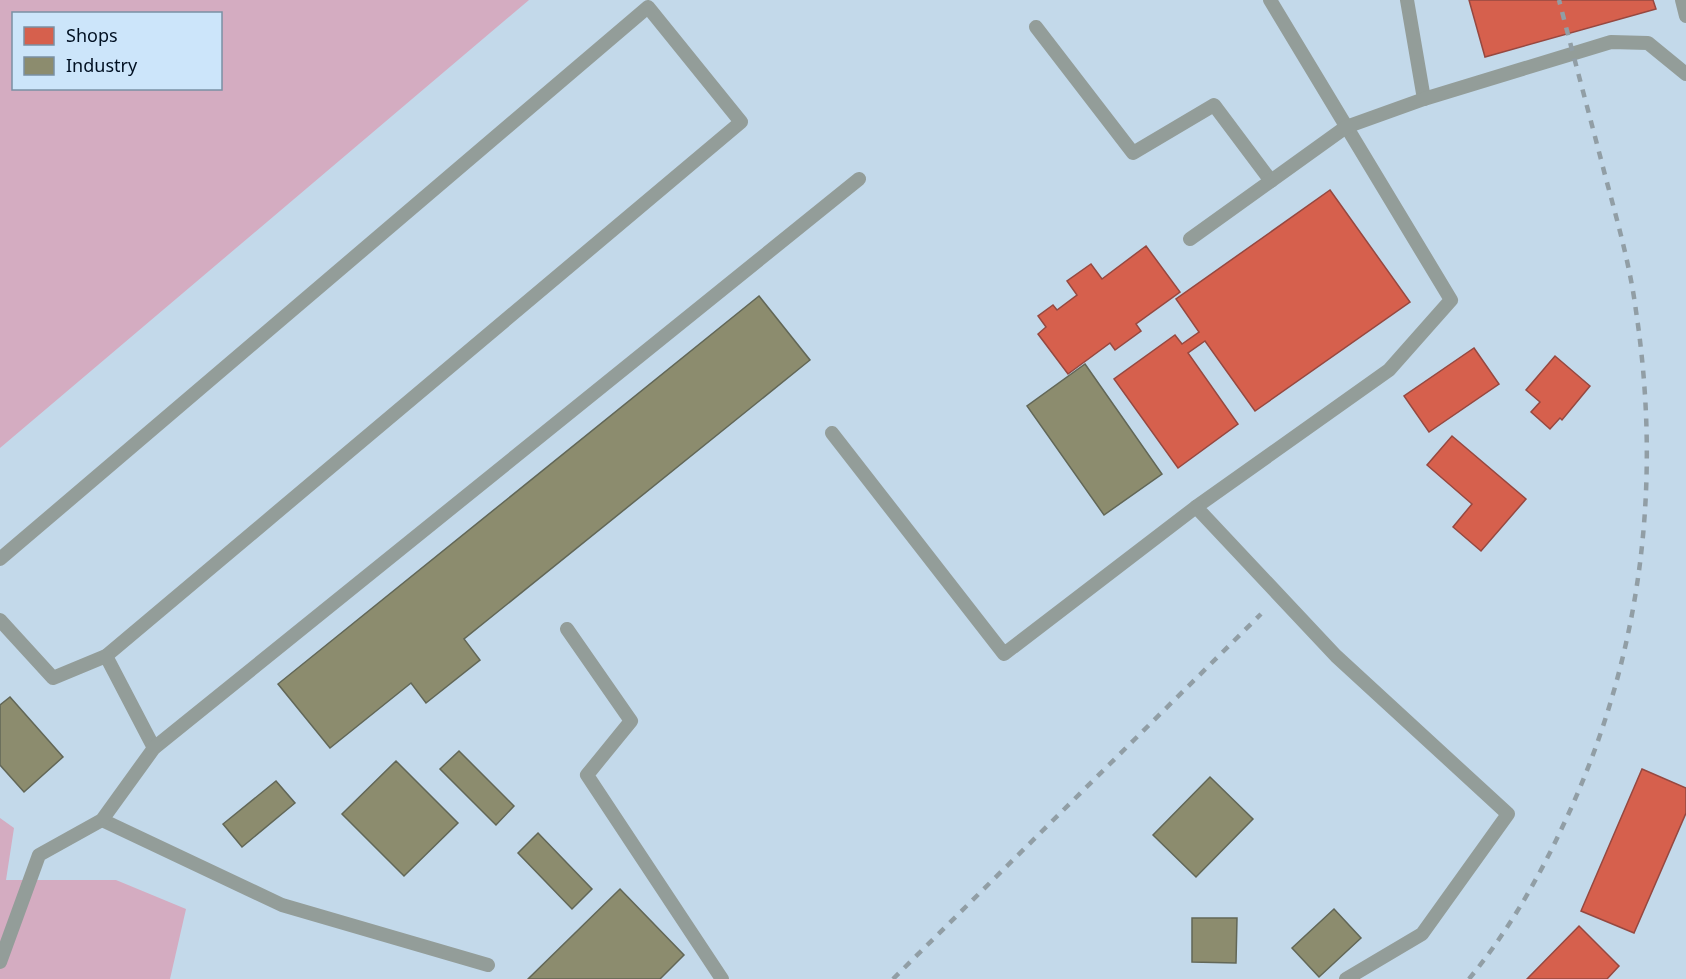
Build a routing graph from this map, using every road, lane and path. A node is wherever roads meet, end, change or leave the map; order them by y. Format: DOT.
graph roads {
  1 [pos="1270,0"];
  2 [pos="1407,0"];
  3 [pos="1682,0"];
  4 [pos="1686,16"];
  5 [pos="1036,27"];
  6 [pos="1686,74"];
  7 [pos="1424,99"];
  8 [pos="1347,127"];
  9 [pos="859,179"];
  10 [pos="1271,181"];
  11 [pos="1190,239"];
  12 [pos="832,433"];
  13 [pos="1196,507"];
  14 [pos="0,560"];
  15 [pos="0,620"];
  16 [pos="567,629"];
  17 [pos="106,656"];
  18 [pos="154,748"];
  19 [pos="102,820"];
  20 [pos="0,962"];
  21 [pos="488,964"];
  22 [pos="722,979"];
  23 [pos="1346,979"];
  1 -- 8 [label="lane"];
  2 -- 7 [label="lane"];
  3 -- 4 [label="lane"];
  5 -- 10 [label="lane"];
  6 -- 7 [label="lane"];
  7 -- 8 [label="lane"];
  8 -- 10 [label="lane"];
  8 -- 13 [label="lane"];
  9 -- 18 [label="lane"];
  10 -- 11 [label="lane"];
  12 -- 13 [label="lane"];
  13 -- 23 [label="lane"];
  14 -- 17 [label="lane"];
  15 -- 17 [label="lane"];
  16 -- 22 [label="lane"];
  17 -- 18 [label="lane"];
  18 -- 19 [label="lane"];
  19 -- 20 [label="lane"];
  19 -- 21 [label="lane"];
}
